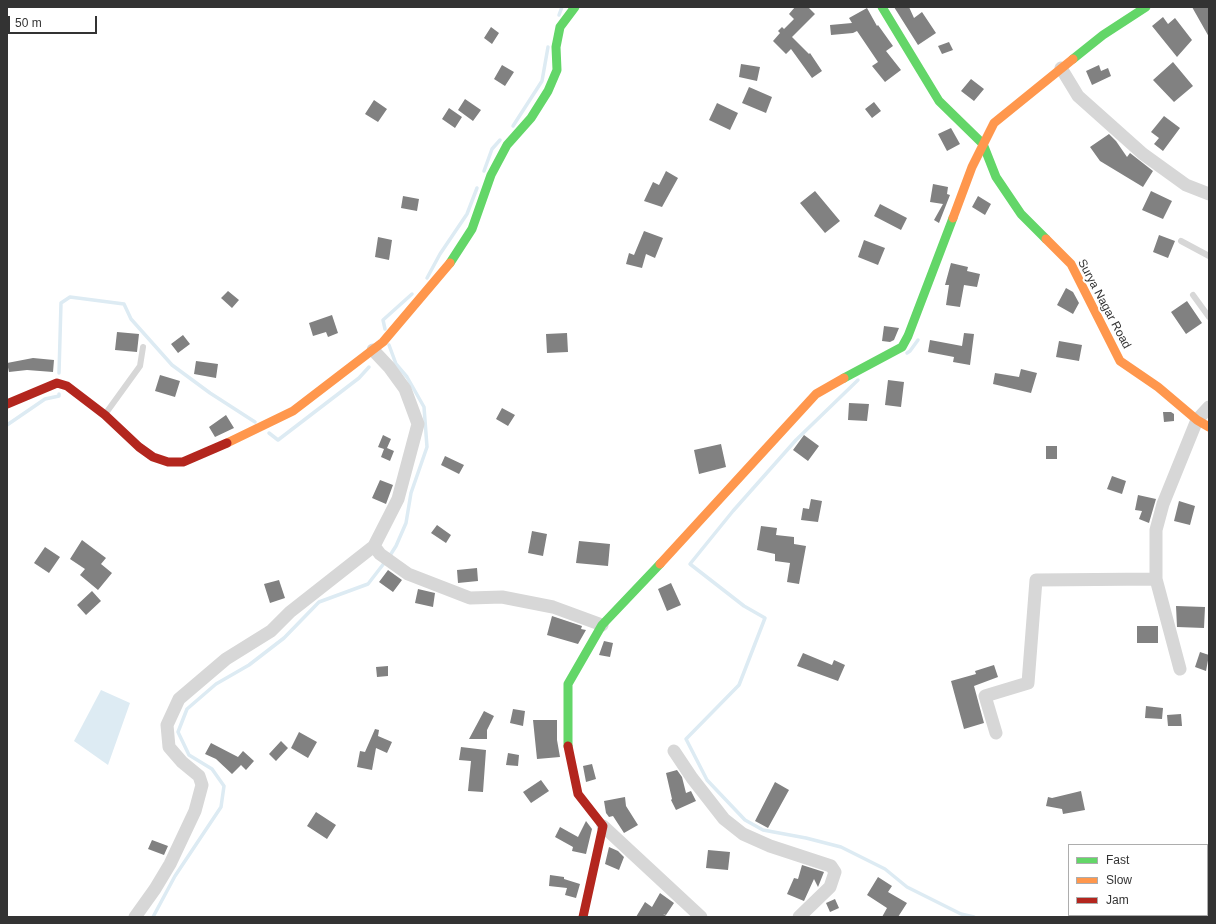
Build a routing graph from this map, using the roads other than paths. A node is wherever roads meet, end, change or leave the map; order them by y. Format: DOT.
graph roads {
  1 [pos="575,7"];
  2 [pos="882,7"];
  3 [pos="1146,7"];
  4 [pos="1061,68"];
  5 [pos="983,144"];
  6 [pos="1209,194"];
  7 [pos="1181,241"];
  8 [pos="1209,256"];
  9 [pos="1193,295"];
  10 [pos="1209,317"];
  11 [pos="378,346"];
  12 [pos="143,347"];
  13 [pos="7,404"];
  14 [pos="1209,407"];
  15 [pos="105,415"];
  16 [pos="1197,420"];
  17 [pos="1209,427"];
  18 [pos="377,550"];
  19 [pos="1156,579"];
  20 [pos="602,625"];
  21 [pos="1180,669"];
  22 [pos="996,733"];
  23 [pos="674,751"];
  24 [pos="603,826"];
  25 [pos="135,917"];
  26 [pos="583,917"];
  27 [pos="701,917"];
  28 [pos="799,917"];
  29 [pos="1145,917"];
  30 [pos="1156,917"];
  1 -- 11 [label="street"];
  2 -- 5 [label="street"];
  3 -- 4 [label="street"];
  4 -- 5 [label="street"];
  4 -- 6 [label="street"];
  5 -- 16 [label="street, Surya Nagar Road"];
  5 -- 20 [label="street"];
  7 -- 8 [label="lane"];
  9 -- 10 [label="lane"];
  11 -- 15 [label="street"];
  11 -- 18 [label="street"];
  12 -- 15 [label="lane"];
  13 -- 15 [label="street"];
  14 -- 16 [label="street"];
  16 -- 17 [label="street, Surya Nagar Road"];
  16 -- 19 [label="street"];
  18 -- 20 [label="street"];
  18 -- 25 [label="street"];
  19 -- 21 [label="street"];
  19 -- 22 [label="street"];
  20 -- 24 [label="street"];
  23 -- 28 [label="street"];
  24 -- 26 [label="street"];
  24 -- 27 [label="street"];
  29 -- 30 [label="street"];
}
